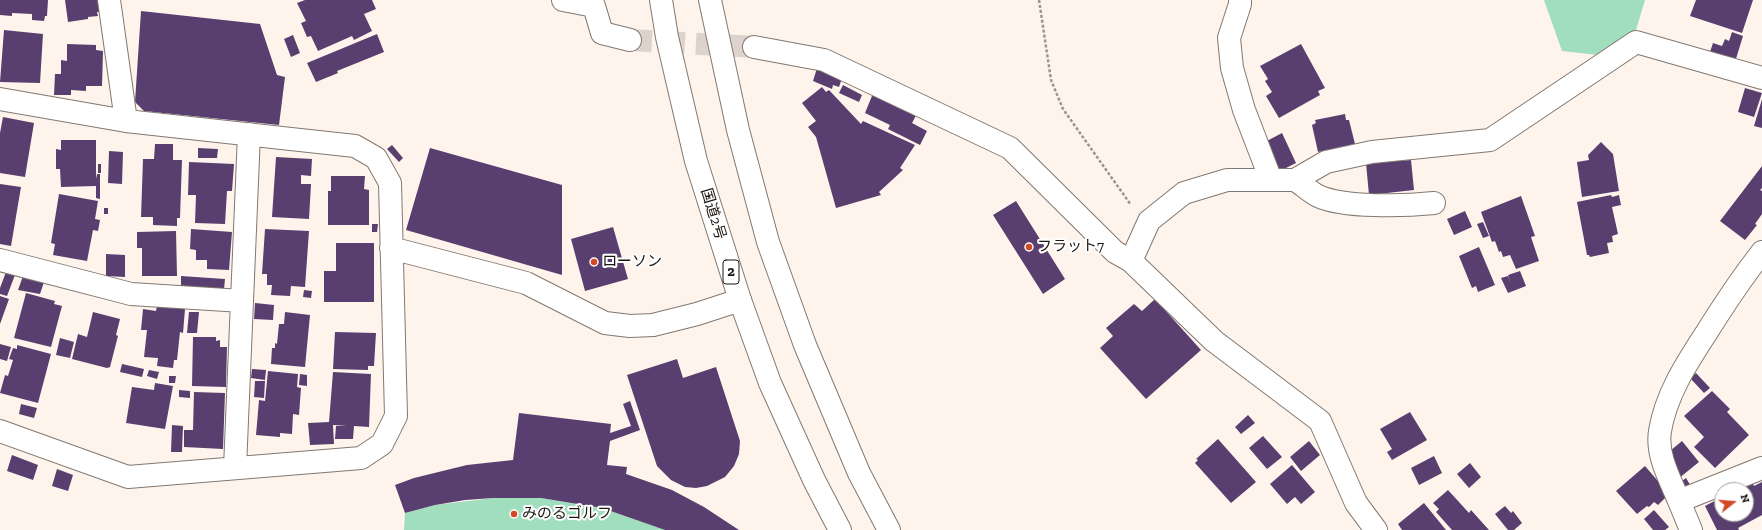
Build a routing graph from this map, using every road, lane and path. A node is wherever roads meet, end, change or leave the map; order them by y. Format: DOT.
graph roads {
  1 [pos="110,0"];
  2 [pos="563,0"];
  3 [pos="661,0"];
  4 [pos="710,0"];
  5 [pos="1039,0"];
  6 [pos="1240,0"];
  7 [pos="593,3"];
  8 [pos="630,40"];
  9 [pos="754,48"];
  10 [pos="1762,78"];
  11 [pos="0,99"];
  12 [pos="126,121"];
  13 [pos="249,134"];
  14 [pos="1271,180"];
  15 [pos="1295,180"];
  16 [pos="1434,203"];
  17 [pos="1146,227"];
  18 [pos="392,248"];
  19 [pos="1762,252"];
  20 [pos="0,260"];
  21 [pos="1131,261"];
  22 [pos="740,300"];
  23 [pos="242,301"];
  24 [pos="0,431"];
  25 [pos="235,468"];
  26 [pos="1762,468"];
  27 [pos="1679,501"];
  28 [pos="840,530"];
  29 [pos="889,530"];
  30 [pos="1376,530"];
  31 [pos="1691,530"];
  1 -- 12 [label="main road"];
  2 -- 7 [label="main road"];
  3 -- 22 [label="main road, 国道2号 / 2"];
  4 -- 29 [label="main road"];
  5 -- 17 [label="path"];
  6 -- 14 [label="main road"];
  7 -- 8 [label="main road"];
  9 -- 21 [label="main road"];
  10 -- 15 [label="main road"];
  11 -- 12 [label="main road"];
  12 -- 13 [label="main road"];
  13 -- 18 [label="main road"];
  13 -- 23 [label="main road"];
  14 -- 15 [label="main road"];
  14 -- 17 [label="main road"];
  15 -- 16 [label="main road"];
  17 -- 21 [label="main road"];
  18 -- 22 [label="main road"];
  18 -- 25 [label="main road"];
  19 -- 27 [label="main road"];
  20 -- 23 [label="main road"];
  21 -- 30 [label="main road"];
  22 -- 28 [label="main road, 国道2号 / 2"];
  23 -- 25 [label="main road"];
  24 -- 25 [label="main road"];
  26 -- 27 [label="main road"];
  27 -- 31 [label="main road"];
}
